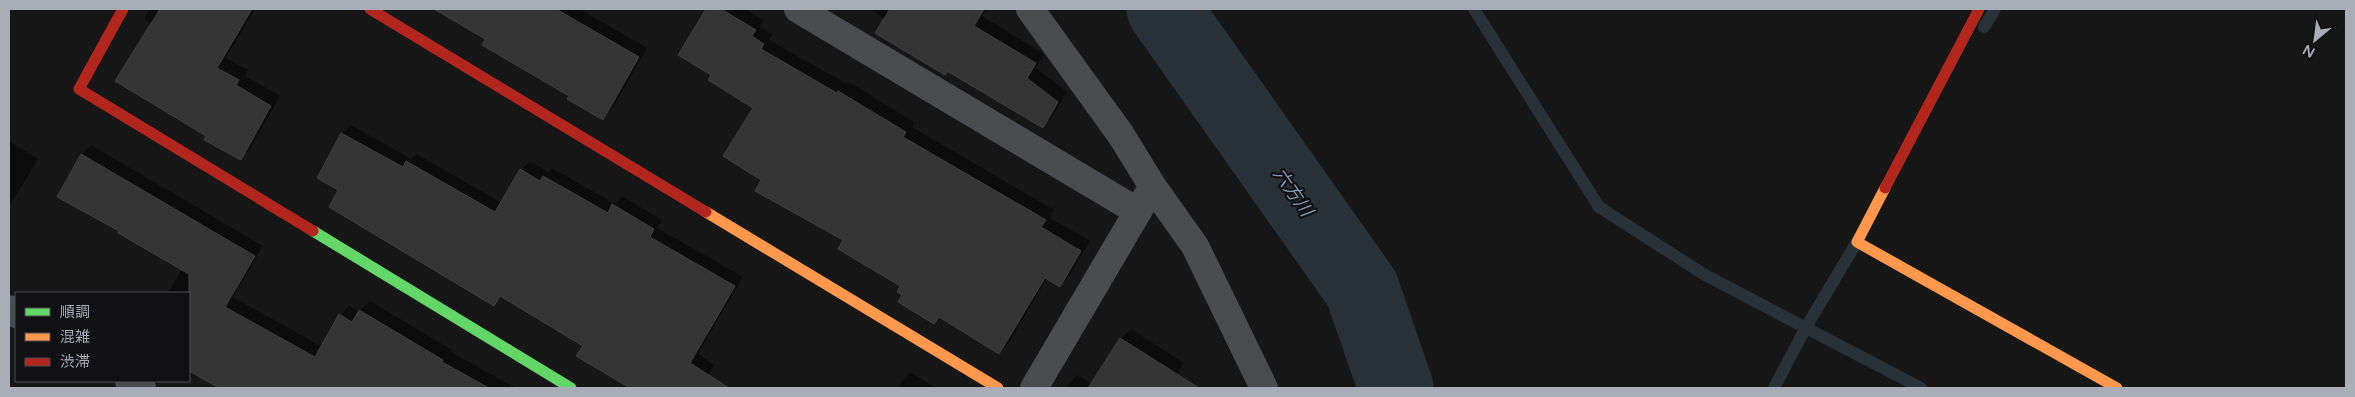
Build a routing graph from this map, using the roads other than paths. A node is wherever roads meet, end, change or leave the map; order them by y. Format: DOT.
graph roads {
  1 [pos="123,9"];
  2 [pos="370,9"];
  3 [pos="798,9"];
  4 [pos="1030,9"];
  5 [pos="1979,9"];
  6 [pos="1153,187"];
  7 [pos="1137,211"];
  8 [pos="131,382"];
  9 [pos="142,388"];
  10 [pos="571,388"];
  11 [pos="998,388"];
  12 [pos="1034,388"];
  13 [pos="1264,388"];
  14 [pos="2117,388"];
  1 -- 10 [label="street"];
  2 -- 11 [label="street"];
  3 -- 7 [label="street"];
  4 -- 6 [label="street"];
  5 -- 14 [label="street"];
  6 -- 7 [label="street"];
  6 -- 13 [label="street"];
  7 -- 12 [label="street"];
  8 -- 9 [label="street"];
}
